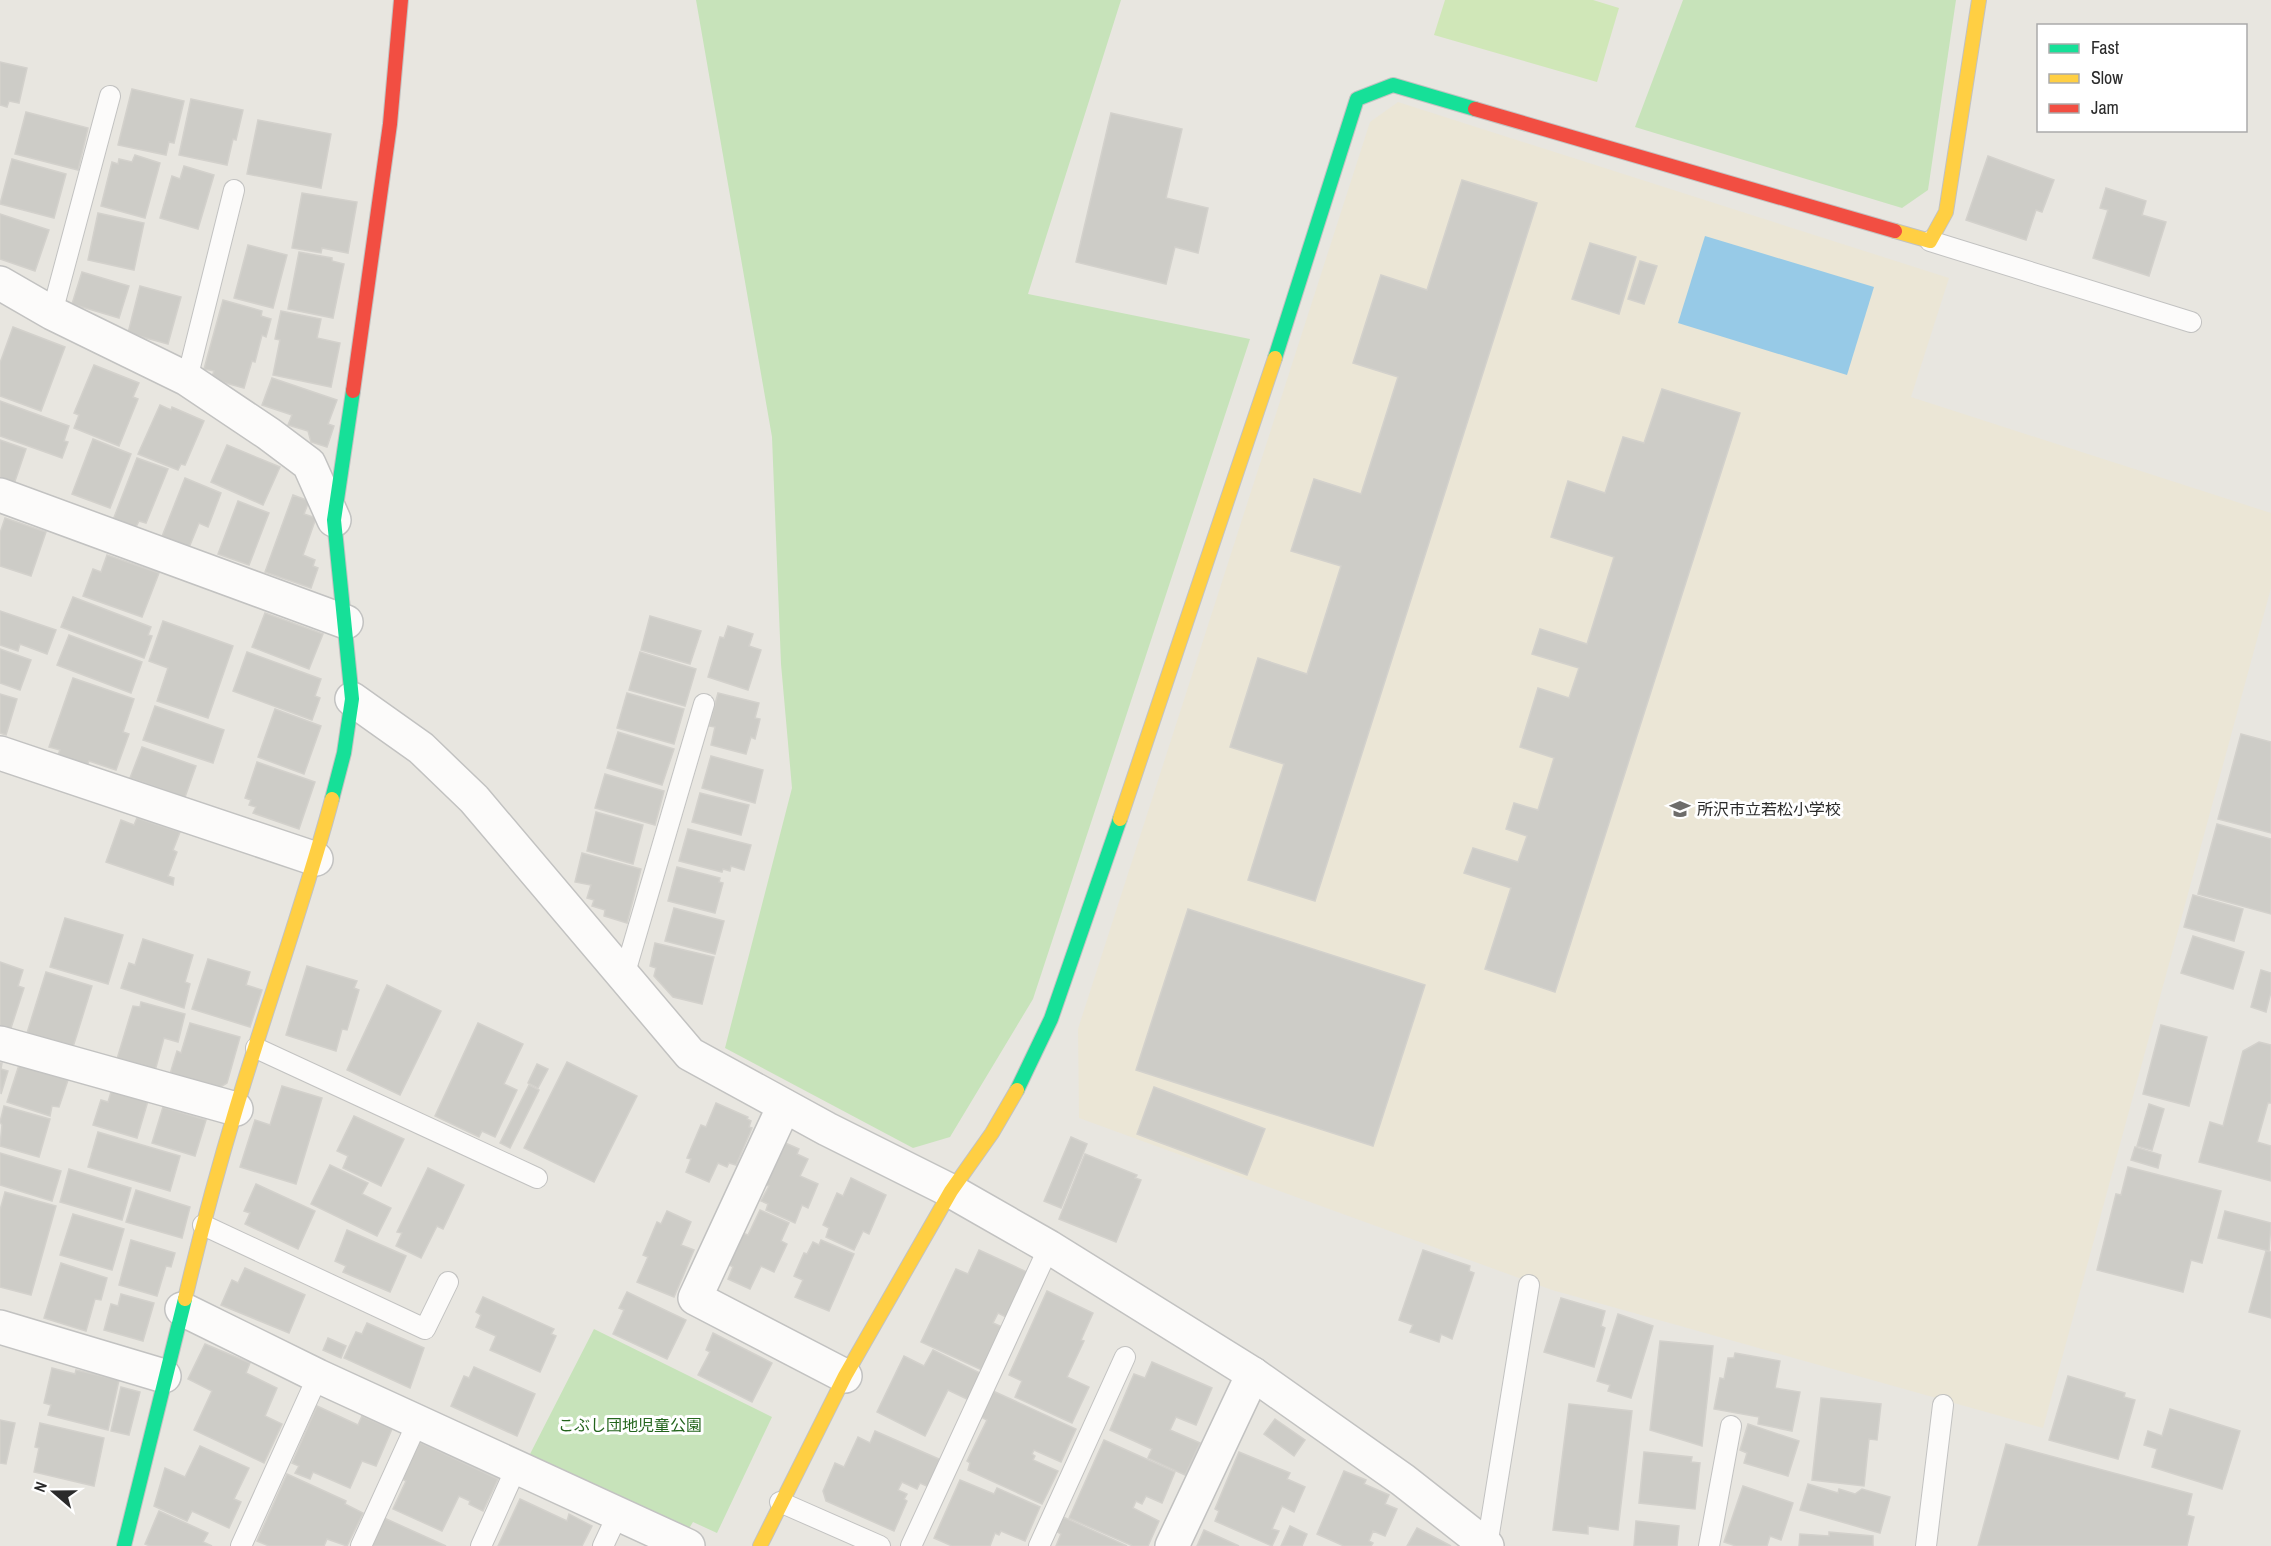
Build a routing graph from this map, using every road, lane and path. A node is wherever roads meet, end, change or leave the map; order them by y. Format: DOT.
graph roads {
  1 [pos="401,0"];
  2 [pos="1979,0"];
  3 [pos="110,96"];
  4 [pos="234,190"];
  5 [pos="1930,241"];
  6 [pos="0,283"];
  7 [pos="52,313"];
  8 [pos="2191,322"];
  9 [pos="187,379"];
  10 [pos="0,495"];
  11 [pos="334,520"];
  12 [pos="346,622"];
  13 [pos="352,699"];
  14 [pos="704,704"];
  15 [pos="0,753"];
  16 [pos="316,859"];
  17 [pos="624,976"];
  18 [pos="0,1043"];
  19 [pos="256,1048"];
  20 [pos="784,1106"];
  21 [pos="236,1109"];
  22 [pos="537,1178"];
  23 [pos="951,1191"];
  24 [pos="203,1225"];
  25 [pos="1049,1247"];
  26 [pos="448,1282"];
  27 [pos="1529,1285"];
  28 [pos="182,1309"];
  29 [pos="0,1327"];
  30 [pos="1125,1357"];
  31 [pos="1252,1374"];
  32 [pos="164,1376"];
  33 [pos="318,1376"];
  34 [pos="845,1376"];
  35 [pos="1943,1405"];
  36 [pos="418,1421"];
  37 [pos="1731,1426"];
  38 [pos="517,1466"];
  39 [pos="780,1502"];
  40 [pos="618,1514"];
  41 [pos="124,1546"];
  42 [pos="241,1546"];
  43 [pos="361,1546"];
  44 [pos="481,1546"];
  45 [pos="603,1546"];
  46 [pos="688,1546"];
  47 [pos="760,1546"];
  48 [pos="880,1546"];
  49 [pos="911,1546"];
  50 [pos="1040,1546"];
  51 [pos="1172,1546"];
  52 [pos="1487,1546"];
  53 [pos="1709,1546"];
  54 [pos="1926,1546"];
  1 -- 11 [label="street"];
  2 -- 5 [label="street"];
  3 -- 7 [label="lane"];
  4 -- 9 [label="lane"];
  5 -- 8 [label="lane"];
  5 -- 23 [label="street"];
  6 -- 7 [label="street"];
  7 -- 9 [label="street"];
  9 -- 11 [label="street"];
  10 -- 12 [label="street"];
  11 -- 12 [label="street"];
  12 -- 13 [label="street"];
  13 -- 16 [label="street"];
  13 -- 17 [label="street"];
  14 -- 17 [label="lane"];
  15 -- 16 [label="street"];
  16 -- 19 [label="street"];
  17 -- 20 [label="street"];
  18 -- 21 [label="street"];
  19 -- 21 [label="street"];
  19 -- 22 [label="lane"];
  20 -- 23 [label="street"];
  20 -- 34 [label="street"];
  21 -- 24 [label="street"];
  23 -- 25 [label="street"];
  23 -- 34 [label="street"];
  24 -- 26 [label="lane"];
  24 -- 28 [label="street"];
  25 -- 31 [label="street"];
  25 -- 49 [label="lane"];
  27 -- 52 [label="lane"];
  28 -- 32 [label="street"];
  28 -- 33 [label="street"];
  29 -- 32 [label="street"];
  30 -- 50 [label="lane"];
  31 -- 51 [label="street"];
  31 -- 52 [label="street"];
  32 -- 41 [label="street"];
  33 -- 36 [label="street"];
  33 -- 42 [label="lane"];
  34 -- 39 [label="street"];
  35 -- 54 [label="lane"];
  36 -- 38 [label="street"];
  36 -- 43 [label="lane"];
  37 -- 53 [label="lane"];
  38 -- 40 [label="street"];
  38 -- 44 [label="lane"];
  39 -- 47 [label="street"];
  39 -- 48 [label="lane"];
  40 -- 45 [label="lane"];
  40 -- 46 [label="street"];
}
